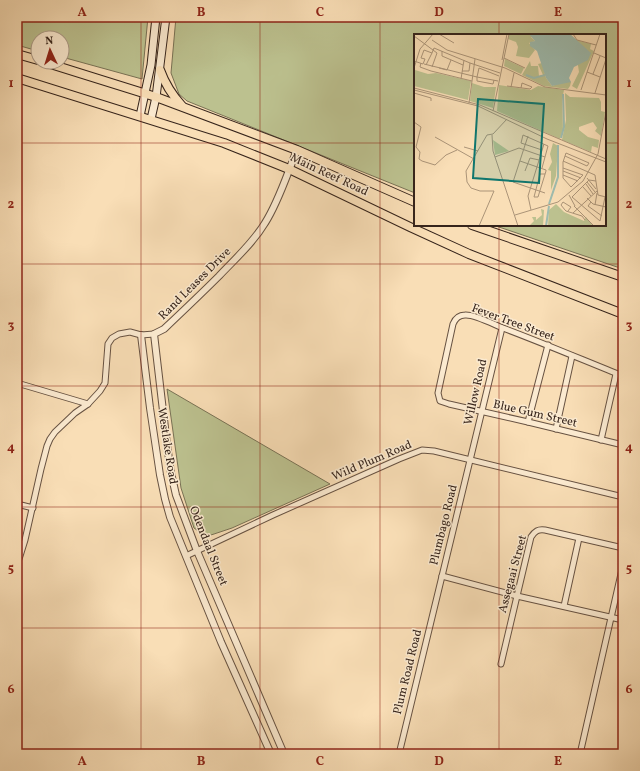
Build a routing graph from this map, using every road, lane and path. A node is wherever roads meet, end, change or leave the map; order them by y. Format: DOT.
graph roads {
  1 [pos="156,17"];
  2 [pos="166,17"];
  3 [pos="17,54"];
  4 [pos="30,58"];
  5 [pos="69,70"];
  6 [pos="160,70"];
  7 [pos="17,78"];
  8 [pos="145,94"];
  9 [pos="156,98"];
  10 [pos="183,108"];
  11 [pos="140,116"];
  12 [pos="151,120"];
  13 [pos="297,150"];
  14 [pos="289,169"];
  15 [pos="414,202"];
  16 [pos="475,226"];
  17 [pos="623,277"];
  18 [pos="623,314"];
  19 [pos="502,328"];
  20 [pos="154,334"];
  21 [pos="141,335"];
  22 [pos="548,345"];
  23 [pos="572,356"];
  24 [pos="616,374"];
  25 [pos="623,376"];
  26 [pos="17,383"];
  27 [pos="443,402"];
  28 [pos="88,404"];
  29 [pos="481,412"];
  30 [pos="528,422"];
  31 [pos="556,429"];
  32 [pos="601,440"];
  33 [pos="623,446"];
  34 [pos="470,461"];
  35 [pos="623,497"];
  36 [pos="17,504"];
  37 [pos="33,508"];
  38 [pos="579,538"];
  39 [pos="623,548"];
  40 [pos="197,551"];
  41 [pos="186,556"];
  42 [pos="17,564"];
  43 [pos="623,564"];
  44 [pos="442,576"];
  45 [pos="437,595"];
  46 [pos="516,596"];
  47 [pos="564,606"];
  48 [pos="611,617"];
  49 [pos="623,620"];
  50 [pos="501,664"];
  51 [pos="271,754"];
  52 [pos="284,754"];
  53 [pos="400,754"];
  54 [pos="580,754"];
  1 -- 8 [label="main road"];
  2 -- 6 [label="main road"];
  3 -- 4 [label="main road"];
  5 -- 8 [label="main road, Main Reef Road"];
  6 -- 9 [label="main road"];
  6 -- 10 [label="main road"];
  7 -- 11 [label="main road, Main Reef Road"];
  8 -- 9 [label="main road, Main Reef Road"];
  8 -- 11 [label="main road"];
  9 -- 10 [label="main road, Main Reef Road"];
  9 -- 12 [label="main road"];
  10 -- 13 [label="main road, Main Reef Road"];
  11 -- 12 [label="main road, Main Reef Road"];
  12 -- 14 [label="main road, Main Reef Road"];
  13 -- 14 [label="street, Rand Leases Drive"];
  13 -- 15 [label="main road, Main Reef Road"];
  14 -- 18 [label="main road, Main Reef Road"];
  14 -- 20 [label="street, Rand Leases Drive"];
  16 -- 17 [label="main road"];
  19 -- 22 [label="street, Fever Tree Street"];
  19 -- 27 [label="street, Fever Tree Street"];
  19 -- 29 [label="street, Willow Road"];
  20 -- 21 [label="street, Rand Leases Drive"];
  20 -- 40 [label="street, Odendaal Street"];
  21 -- 28 [label="street, Rand Leases Drive"];
  21 -- 41 [label="street, Westlake Road"];
  22 -- 23 [label="street, Fever Tree Street"];
  22 -- 30 [label="street"];
  23 -- 24 [label="street, Fever Tree Street"];
  23 -- 31 [label="street"];
  24 -- 25 [label="street, Fever Tree Street"];
  24 -- 32 [label="street"];
  26 -- 28 [label="street"];
  27 -- 29 [label="street, Blue Gum Street"];
  28 -- 37 [label="street, Rand Leases Drive"];
  29 -- 30 [label="street, Blue Gum Street"];
  29 -- 34 [label="street, Willow Road"];
  30 -- 31 [label="street, Blue Gum Street"];
  31 -- 32 [label="street, Blue Gum Street"];
  32 -- 33 [label="street, Blue Gum Street"];
  34 -- 35 [label="street, Wild Plum Road"];
  34 -- 40 [label="street, Wild Plum Road"];
  34 -- 44 [label="street, Plumbago Road"];
  36 -- 37 [label="street"];
  37 -- 42 [label="street, Rand Leases Drive"];
  38 -- 39 [label="street, Assegaai Street"];
  38 -- 46 [label="street, Assegaai Street"];
  38 -- 47 [label="street"];
  40 -- 41 [label="street, Wild Plum Road"];
  40 -- 52 [label="street, Odendaal Street"];
  41 -- 51 [label="street, Odendaal Street"];
  43 -- 48 [label="street"];
  44 -- 45 [label="street, Plumbago Road"];
  44 -- 46 [label="street"];
  45 -- 53 [label="street, Plum Road Road"];
  46 -- 47 [label="street"];
  46 -- 50 [label="street, Assegaai Street"];
  47 -- 48 [label="street"];
  48 -- 49 [label="street"];
  48 -- 54 [label="street"];
}
